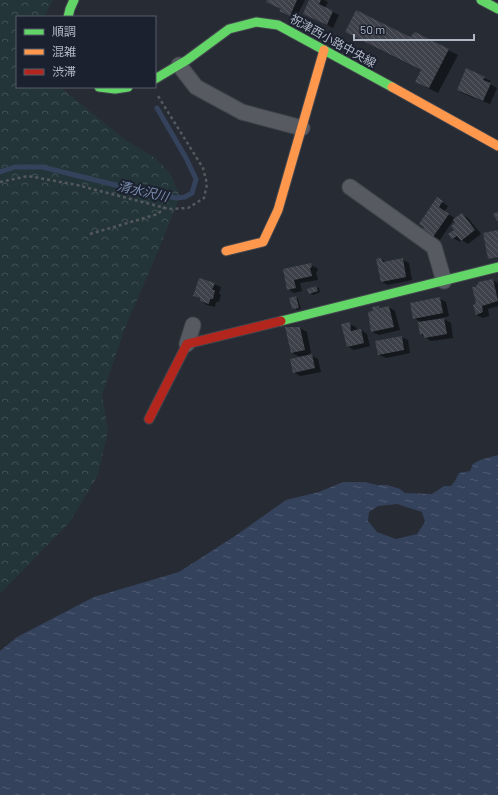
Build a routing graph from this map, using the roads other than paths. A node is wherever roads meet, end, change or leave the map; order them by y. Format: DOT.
graph roads {
  1 [pos="74,0"];
  2 [pos="482,0"];
  3 [pos="498,9"];
  4 [pos="68,16"];
  5 [pos="324,50"];
  6 [pos="179,65"];
  7 [pos="156,78"];
  8 [pos="107,88"];
  9 [pos="122,88"];
  10 [pos="302,128"];
  11 [pos="498,146"];
  12 [pos="350,187"];
  13 [pos="226,251"];
  14 [pos="498,267"];
  15 [pos="444,280"];
  16 [pos="193,324"];
  17 [pos="187,344"];
  18 [pos="149,419"];
  1 -- 4 [label="street"];
  2 -- 3 [label="street"];
  5 -- 6 [label="street, 祝津西小路中央線"];
  5 -- 10 [label="street"];
  5 -- 11 [label="street, 祝津西小路中央線"];
  6 -- 7 [label="street, 祝津西小路中央線"];
  6 -- 10 [label="street"];
  8 -- 9 [label="street"];
  10 -- 13 [label="street"];
  12 -- 15 [label="street"];
  14 -- 15 [label="street"];
  15 -- 17 [label="street"];
  16 -- 17 [label="street"];
  17 -- 18 [label="street"];
}
